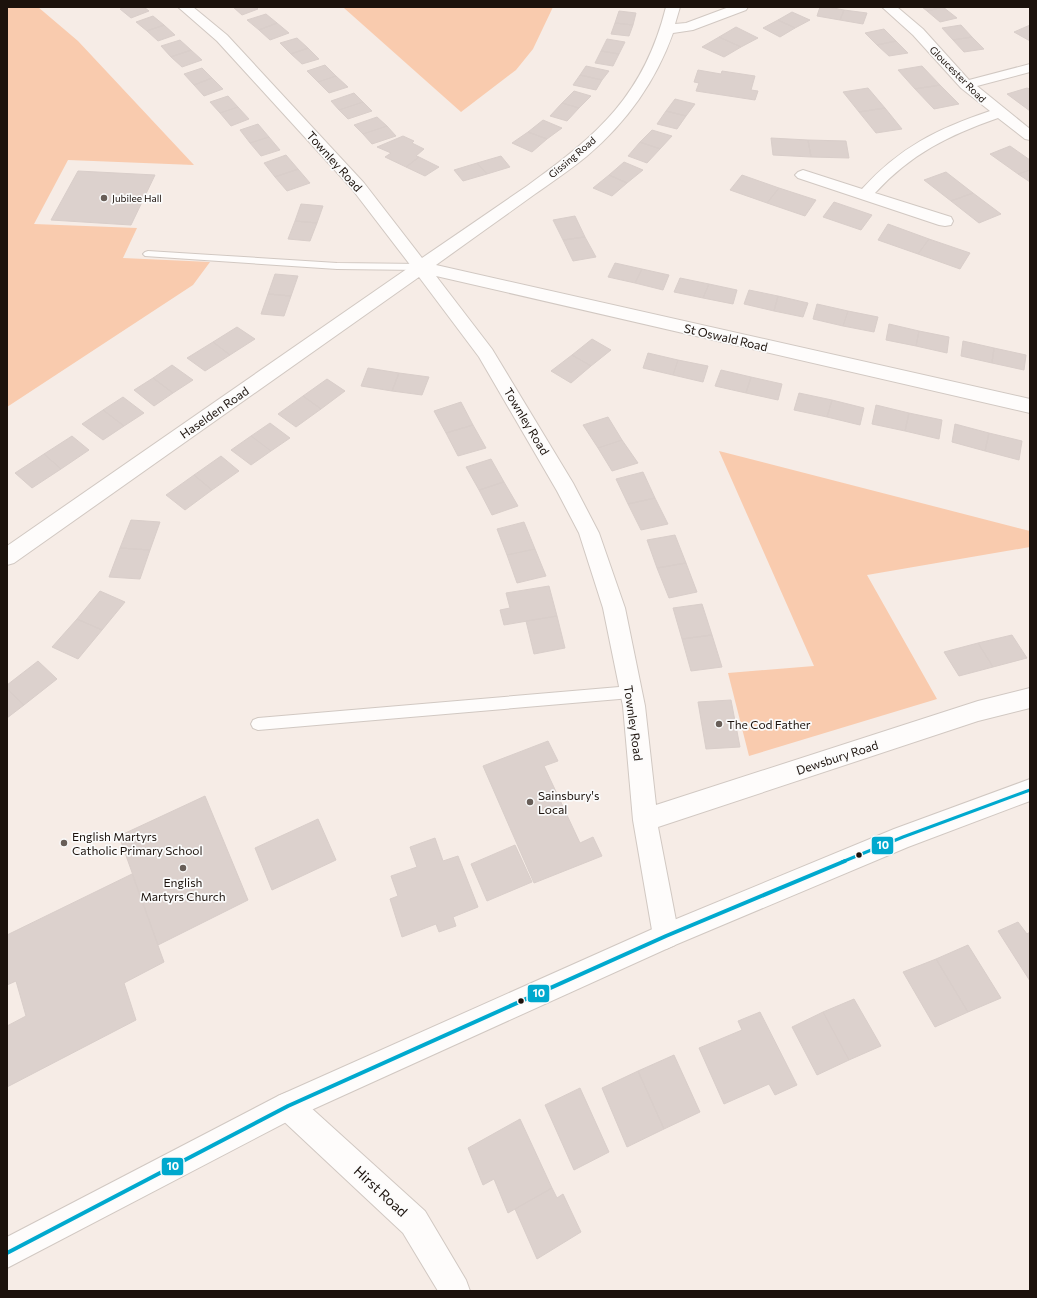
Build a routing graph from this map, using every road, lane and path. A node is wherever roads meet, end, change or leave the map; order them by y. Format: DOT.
graph roads {
  1 [pos="184,7"];
  2 [pos="673,7"];
  3 [pos="741,7"];
  4 [pos="889,7"];
  5 [pos="669,29"];
  6 [pos="1030,68"];
  7 [pos="966,85"];
  8 [pos="999,113"];
  9 [pos="1030,136"];
  10 [pos="803,175"];
  11 [pos="865,195"];
  12 [pos="945,221"];
  13 [pos="148,254"];
  14 [pos="422,267"];
  15 [pos="1030,406"];
  16 [pos="7,558"];
  17 [pos="631,692"];
  18 [pos="1030,698"];
  19 [pos="258,724"];
  20 [pos="1030,790"];
  21 [pos="645,820"];
  22 [pos="666,936"];
  23 [pos="288,1106"];
  24 [pos="7,1253"];
  25 [pos="455,1291"];
  1 -- 14 [label="main road, Townley Road"];
  2 -- 5 [label="main road, Gissing Road"];
  3 -- 5 [label="main road"];
  4 -- 7 [label="main road, Gloucester Road"];
  5 -- 14 [label="main road, Gissing Road"];
  6 -- 7 [label="main road"];
  7 -- 8 [label="main road, Gloucester Road"];
  8 -- 9 [label="main road, Gloucester Road"];
  8 -- 11 [label="main road"];
  10 -- 11 [label="main road"];
  11 -- 12 [label="main road"];
  13 -- 14 [label="lane"];
  14 -- 15 [label="main road, St Oswald Road"];
  14 -- 16 [label="main road, Haselden Road"];
  14 -- 17 [label="main road, Townley Road"];
  17 -- 19 [label="lane"];
  17 -- 21 [label="main road, Townley Road"];
  18 -- 21 [label="main road, Dewsbury Road"];
  20 -- 22 [label="main road"];
  21 -- 22 [label="main road, Townley Road"];
  22 -- 23 [label="main road"];
  23 -- 24 [label="main road"];
  23 -- 25 [label="main road, Hirst Road"];
}
